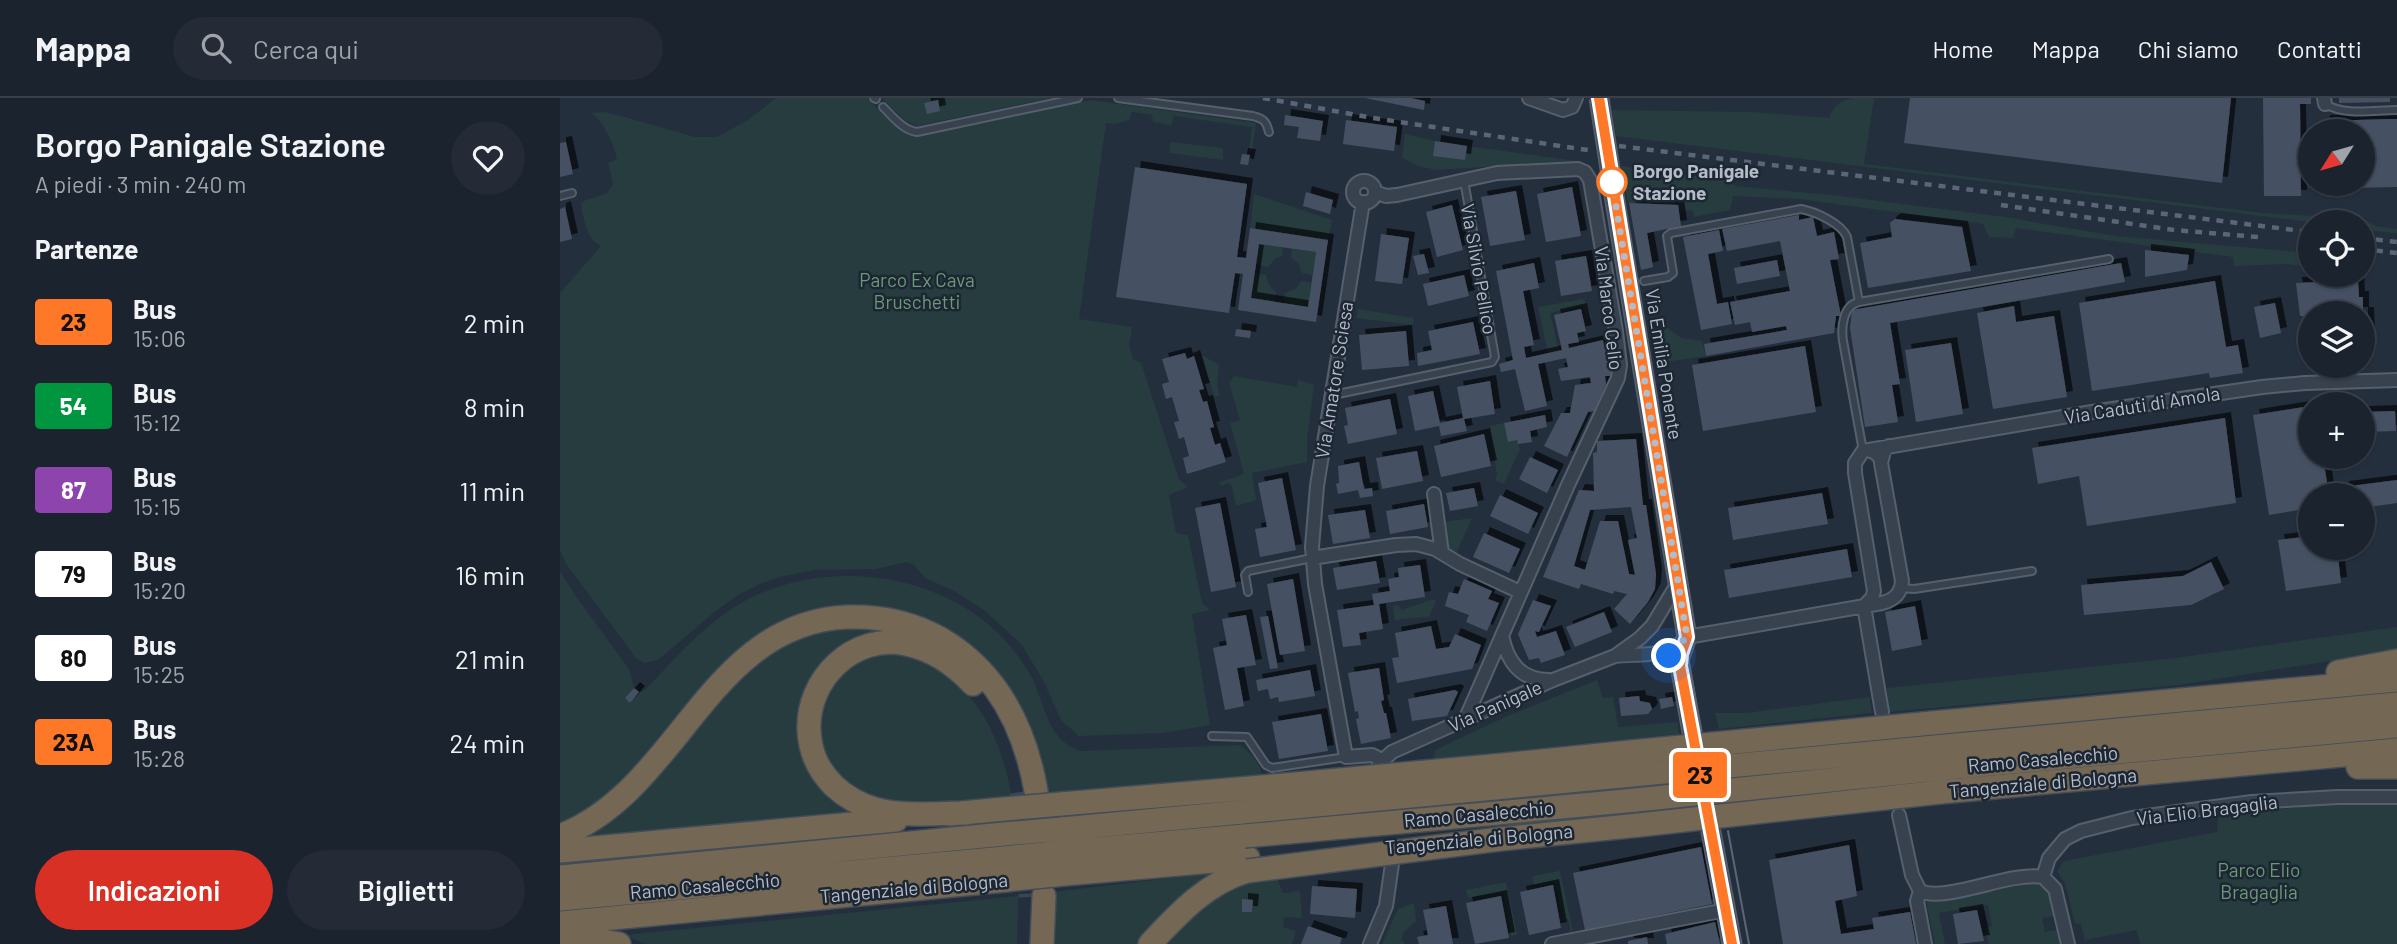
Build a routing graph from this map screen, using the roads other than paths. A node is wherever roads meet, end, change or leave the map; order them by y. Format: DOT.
graph roads {
  1 [pos="1078,98"];
  2 [pos="1118,98"];
  3 [pos="1529,98"];
  4 [pos="1576,98"];
  5 [pos="1599,98"];
  6 [pos="2325,101"];
  7 [pos="883,107"];
  8 [pos="2397,110"];
  9 [pos="1269,132"];
  10 [pos="1464,180"];
  11 [pos="1375,192"];
  12 [pos="572,193"];
  13 [pos="560,196"];
  14 [pos="1363,202"];
  15 [pos="2109,259"];
  16 [pos="1644,281"];
  17 [pos="1859,302"];
  18 [pos="2397,380"];
  19 [pos="1333,395"];
  20 [pos="1889,446"];
  21 [pos="1863,451"];
  22 [pos="1881,463"];
  23 [pos="1434,494"];
  24 [pos="1442,553"];
  25 [pos="1312,558"];
  26 [pos="2032,571"];
  27 [pos="1678,583"];
  28 [pos="1901,588"];
  29 [pos="1248,592"];
  30 [pos="1520,592"];
  31 [pos="1864,606"];
  32 [pos="1502,635"];
  33 [pos="1687,637"];
  34 [pos="1663,653"];
  35 [pos="1615,656"];
  36 [pos="2397,661"];
  37 [pos="1680,666"];
  38 [pos="1553,680"];
  39 [pos="2397,680"];
  40 [pos="2397,704"];
  41 [pos="2127,705"];
  42 [pos="1882,712"];
  43 [pos="1465,720"];
  44 [pos="2397,726"];
  45 [pos="1692,732"];
  46 [pos="1212,736"];
  47 [pos="2397,750"];
  48 [pos="1346,757"];
  49 [pos="1936,758"];
  50 [pos="2397,766"];
  51 [pos="2141,774"];
  52 [pos="2397,797"];
  53 [pos="1240,801"];
  54 [pos="966,813"];
  55 [pos="1899,815"];
  56 [pos="1711,832"];
  57 [pos="560,836"];
  58 [pos="560,851"];
  59 [pos="1246,855"];
  60 [pos="1063,863"];
  61 [pos="1392,864"];
  62 [pos="1006,869"];
  63 [pos="560,877"];
  64 [pos="2043,877"];
  65 [pos="1920,891"];
  66 [pos="560,899"];
  67 [pos="1726,910"];
  68 [pos="560,923"];
  69 [pos="560,933"];
  70 [pos="619,944"];
  71 [pos="1027,944"];
  72 [pos="1042,944"];
  73 [pos="1150,944"];
  74 [pos="1370,944"];
  75 [pos="1552,944"];
  76 [pos="1732,944"];
  77 [pos="1925,944"];
  78 [pos="2068,944"];
  1 -- 7 [label="lane"];
  2 -- 9 [label="lane"];
  3 -- 4 [label="street"];
  5 -- 27 [label="main road, Via Emilia Ponente, bridge"];
  6 -- 8 [label="lane"];
  10 -- 11 [label="street, Via Marco Celio"];
  10 -- 19 [label="lane, Via Silvio Pellico"];
  10 -- 30 [label="street, Via Marco Celio"];
  11 -- 14 [label="street"];
  11 -- 14 [label="street"];
  12 -- 13 [label="lane"];
  14 -- 19 [label="street, Via Amatore Sciesa"];
  15 -- 17 [label="lane"];
  16 -- 17 [label="lane"];
  17 -- 21 [label="lane"];
  18 -- 20 [label="street, Via Caduti di Amola"];
  19 -- 25 [label="street, Via Amatore Sciesa"];
  20 -- 21 [label="street, Via Caduti di Amola"];
  20 -- 22 [label="street"];
  21 -- 22 [label="lane"];
  21 -- 31 [label="street"];
  22 -- 28 [label="street"];
  23 -- 24 [label="street"];
  24 -- 25 [label="street"];
  24 -- 30 [label="street"];
  25 -- 29 [label="lane"];
  25 -- 48 [label="street, Via Amatore Sciesa"];
  26 -- 28 [label="lane"];
  27 -- 33 [label="main road, Via Emilia Ponente"];
  27 -- 35 [label="street, Via Panigale"];
  28 -- 31 [label="street"];
  30 -- 32 [label="street, Via Marco Celio"];
  31 -- 33 [label="street"];
  31 -- 42 [label="street"];
  32 -- 38 [label="street"];
  32 -- 43 [label="street, Via Marco Celio"];
  33 -- 34 [label="street"];
  33 -- 37 [label="main road"];
  34 -- 35 [label="street, Via Panigale"];
  34 -- 37 [label="street"];
  35 -- 38 [label="street, Via Panigale"];
  36 -- 41 [label="highway"];
  37 -- 45 [label="main road"];
  38 -- 43 [label="street, Via Panigale"];
  39 -- 41 [label="highway"];
  40 -- 49 [label="highway, Ramo Casalecchio"];
  41 -- 53 [label="highway, bridge"];
  43 -- 48 [label="street, Via Panigale"];
  44 -- 49 [label="highway, Ramo Casalecchio"];
  46 -- 48 [label="lane"];
  47 -- 51 [label="highway, Tangenziale di Bologna"];
  49 -- 53 [label="highway, Ramo Casalecchio, bridge"];
  49 -- 59 [label="highway, Ramo Casalecchio, bridge"];
  50 -- 51 [label="highway"];
  51 -- 59 [label="highway, Tangenziale di Bologna, bridge"];
  52 -- 64 [label="street, Via Elio Bragaglia"];
  53 -- 54 [label="highway, bridge"];
  53 -- 63 [label="highway, Ramo Casalecchio, bridge"];
  54 -- 57 [label="highway"];
  54 -- 58 [label="highway"];
  55 -- 65 [label="street"];
  56 -- 67 [label="main road"];
  59 -- 60 [label="highway, Ramo Casalecchio"];
  59 -- 73 [label="highway"];
  60 -- 62 [label="highway, Tangenziale di Bologna, bridge"];
  61 -- 74 [label="street"];
  62 -- 66 [label="highway, Ramo Casalecchio"];
  62 -- 68 [label="highway, Tangenziale di Bologna"];
  64 -- 65 [label="street"];
  64 -- 78 [label="street"];
  65 -- 77 [label="street"];
  67 -- 75 [label="street"];
  67 -- 76 [label="main road"];
  69 -- 70 [label="highway"];
  71 -- 72 [label="highway"];
}
